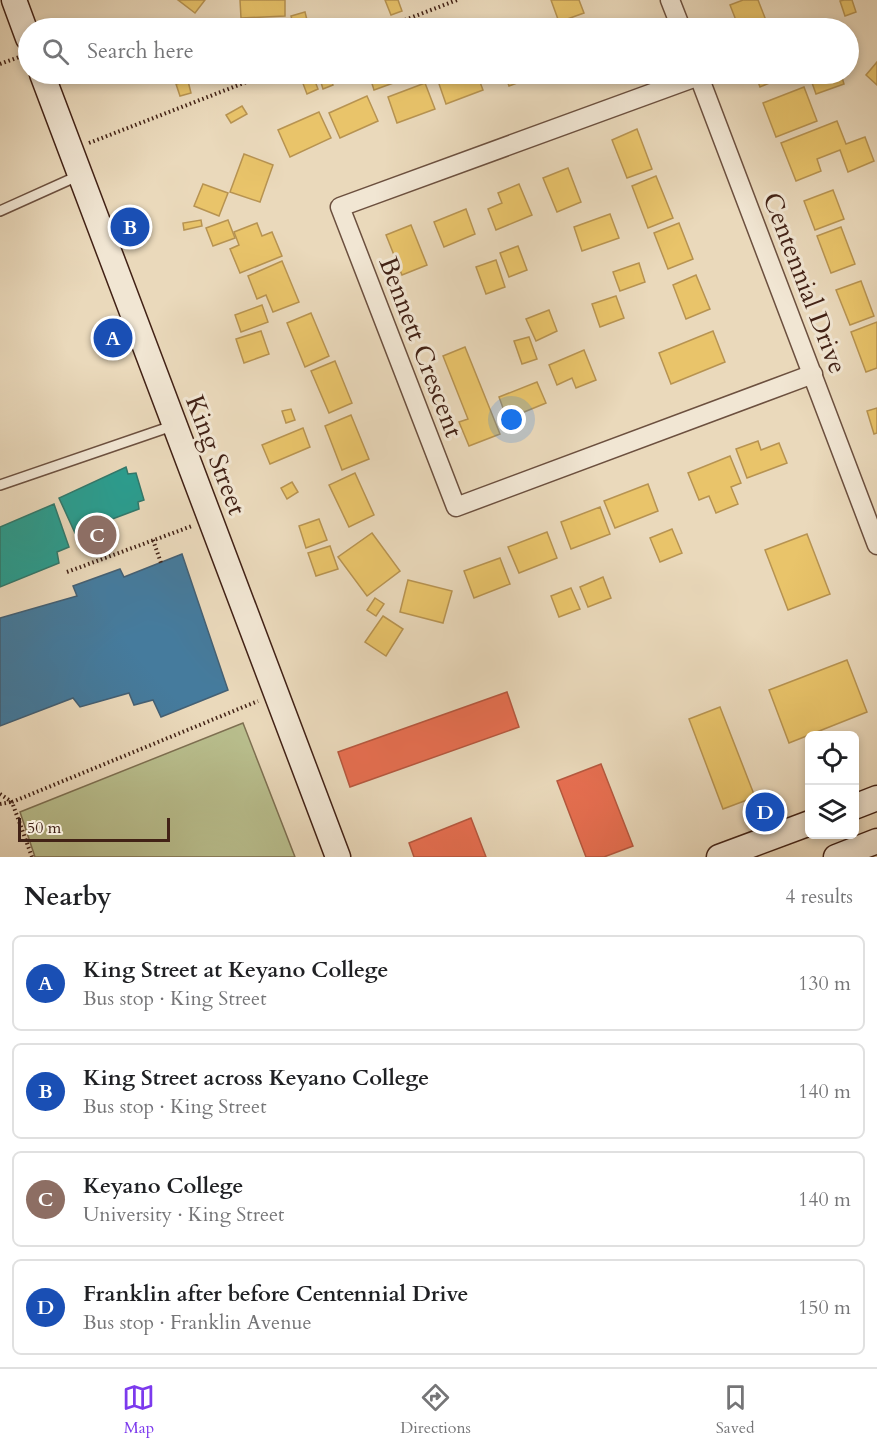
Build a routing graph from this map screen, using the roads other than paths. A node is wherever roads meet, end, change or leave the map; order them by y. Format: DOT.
graph roads {
  1 [pos="14,0"];
  2 [pos="670,0"];
  3 [pos="21,18"];
  4 [pos="677,18"];
  5 [pos="46,84"];
  6 [pos="674,84"];
  7 [pos="701,84"];
  8 [pos="80,174"];
  9 [pos="0,211"];
  10 [pos="813,374"];
  11 [pos="174,425"];
  12 [pos="0,485"];
  13 [pos="877,545"];
  14 [pos="877,798"];
  15 [pos="859,805"];
  16 [pos="805,826"];
  17 [pos="877,841"];
  18 [pos="338,857"];
  19 [pos="719,857"];
  20 [pos="836,857"];
  1 -- 3 [label="street"];
  2 -- 4 [label="street"];
  5 -- 8 [label="street, King Street"];
  6 -- 10 [label="street, Bennett Crescent"];
  7 -- 10 [label="street, Centennial Drive"];
  8 -- 9 [label="lane"];
  8 -- 11 [label="street, King Street"];
  10 -- 13 [label="street, Centennial Drive"];
  11 -- 12 [label="lane"];
  11 -- 18 [label="street, King Street"];
  14 -- 15 [label="street"];
  16 -- 19 [label="street"];
  17 -- 20 [label="street"];
}
